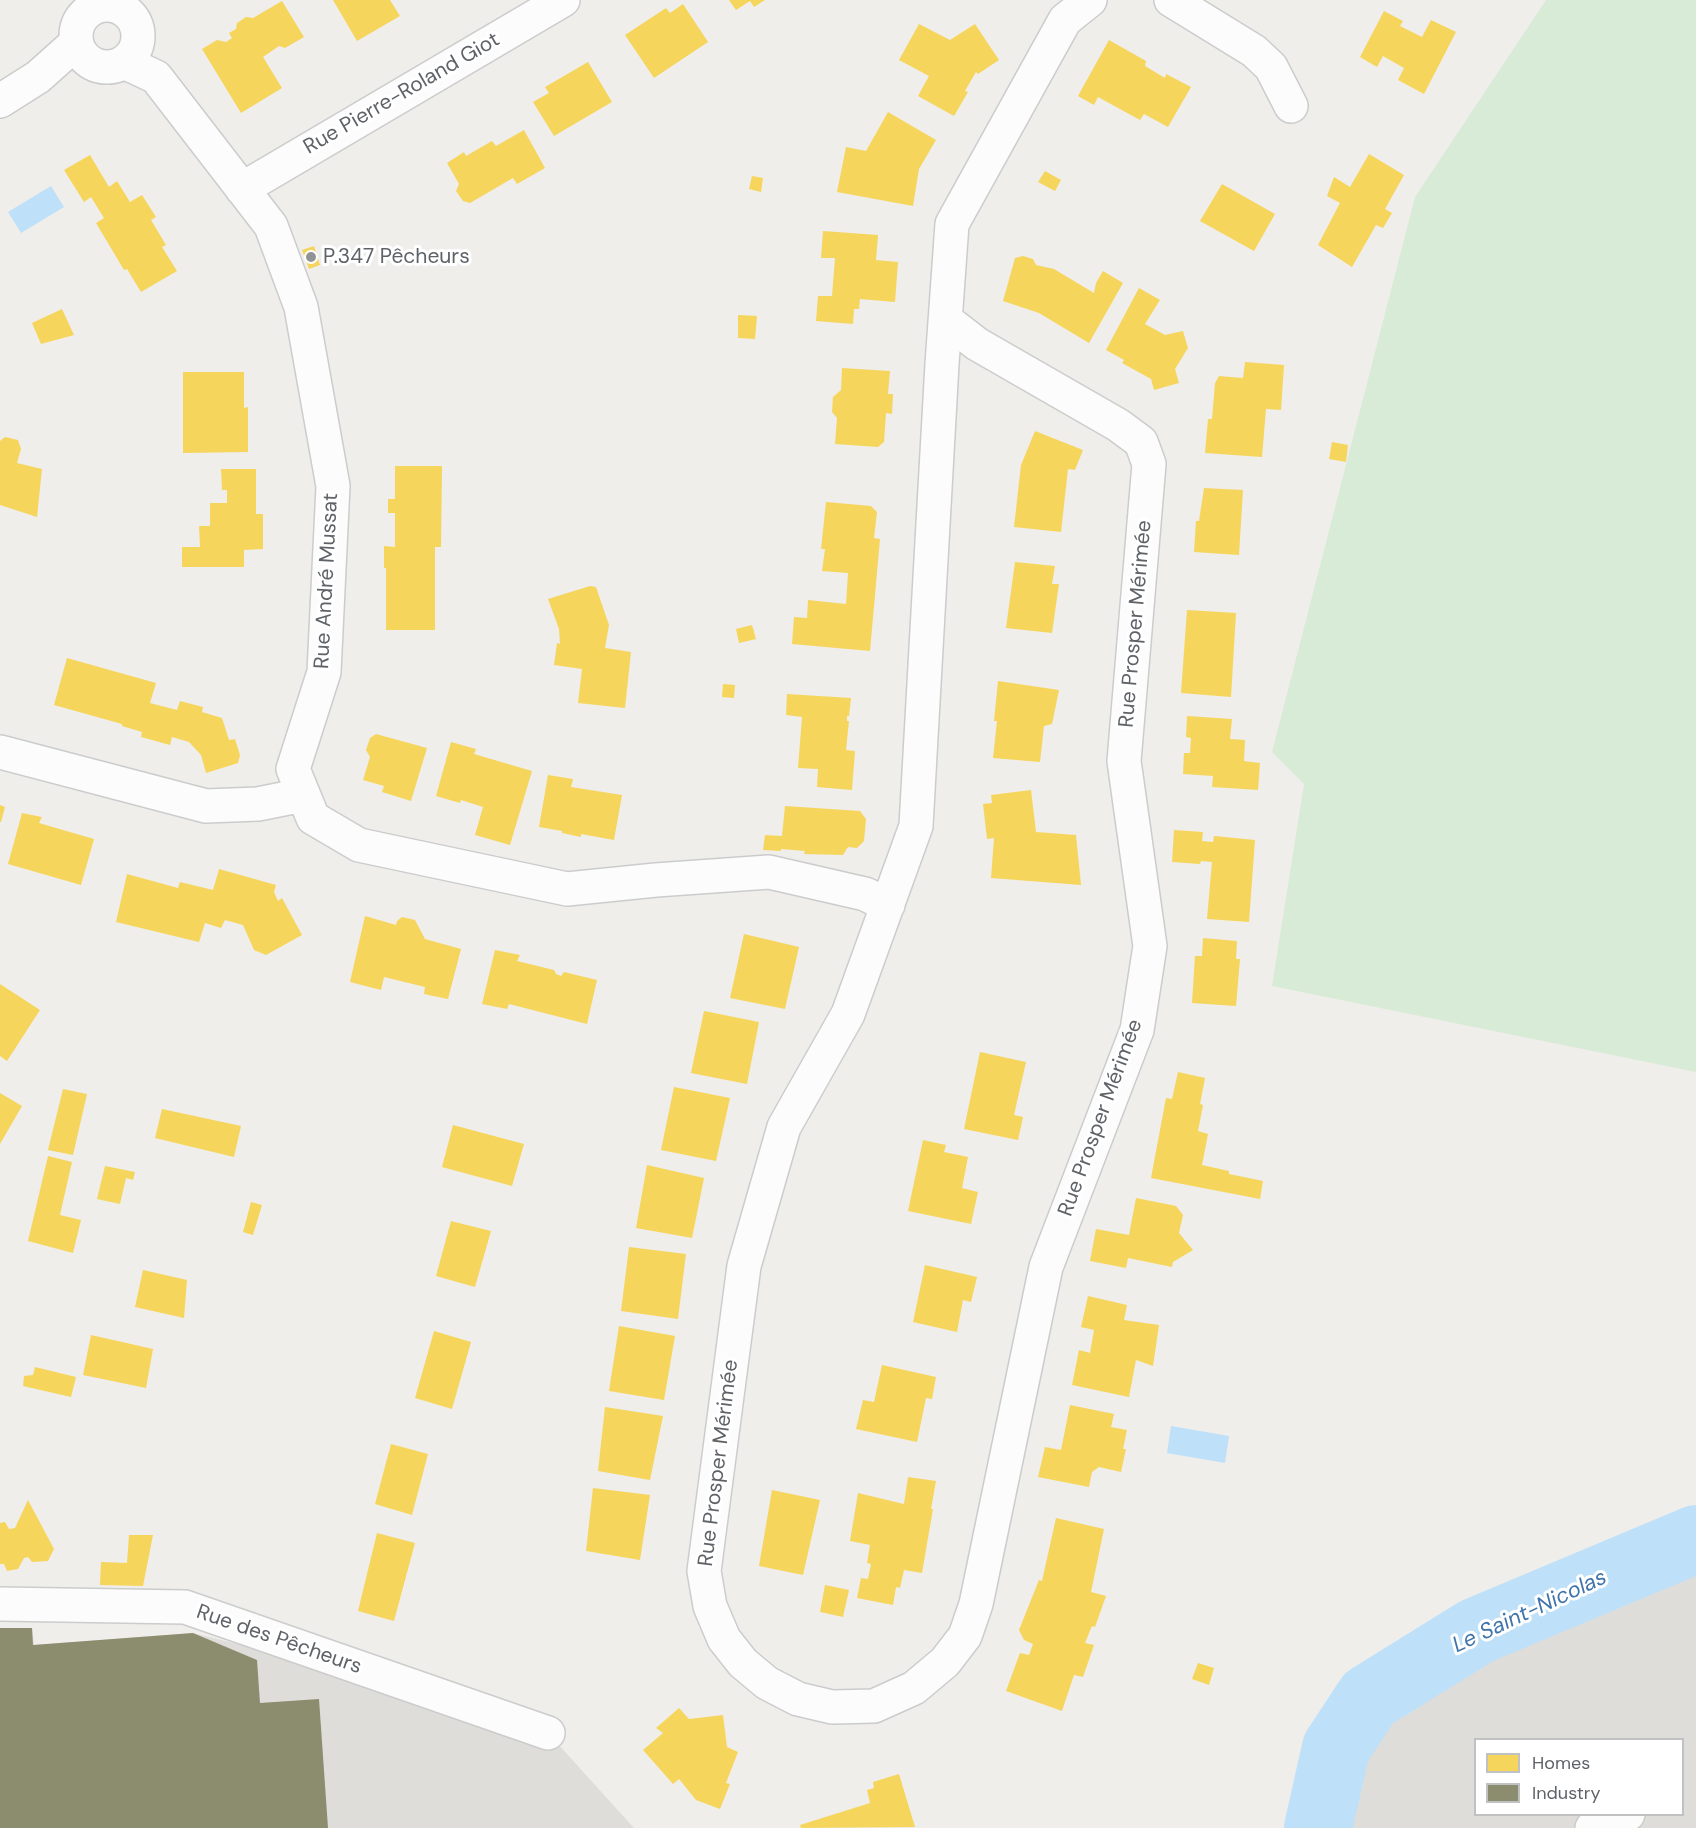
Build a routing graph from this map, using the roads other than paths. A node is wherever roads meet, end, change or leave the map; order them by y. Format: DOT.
graph roads {
  1 [pos="563,0"];
  2 [pos="1090,0"];
  3 [pos="1171,0"];
  4 [pos="140,6"];
  5 [pos="76,43"];
  6 [pos="124,62"];
  7 [pos="0,101"];
  8 [pos="1291,106"];
  9 [pos="242,189"];
  10 [pos="946,320"];
  11 [pos="0,752"];
  12 [pos="303,795"];
  13 [pos="888,905"];
  14 [pos="0,1604"];
  15 [pos="548,1733"];
  16 [pos="1625,1816"];
  17 [pos="1592,1828"];
  1 -- 9 [label="street, Rue Pierre-Roland Giot"];
  2 -- 10 [label="street"];
  3 -- 8 [label="street"];
  4 -- 5 [label="street"];
  4 -- 6 [label="street"];
  5 -- 6 [label="street"];
  5 -- 7 [label="street"];
  6 -- 9 [label="street, Rue André Mussat"];
  9 -- 12 [label="street, Rue André Mussat"];
  10 -- 13 [label="street, Rue Prosper Mérimée"];
  10 -- 13 [label="street, Rue Prosper Mérimée"];
  11 -- 12 [label="street"];
  12 -- 13 [label="street, Rue André Mussat"];
  14 -- 15 [label="street, Rue des Pêcheurs"];
  16 -- 17 [label="street"];
}
